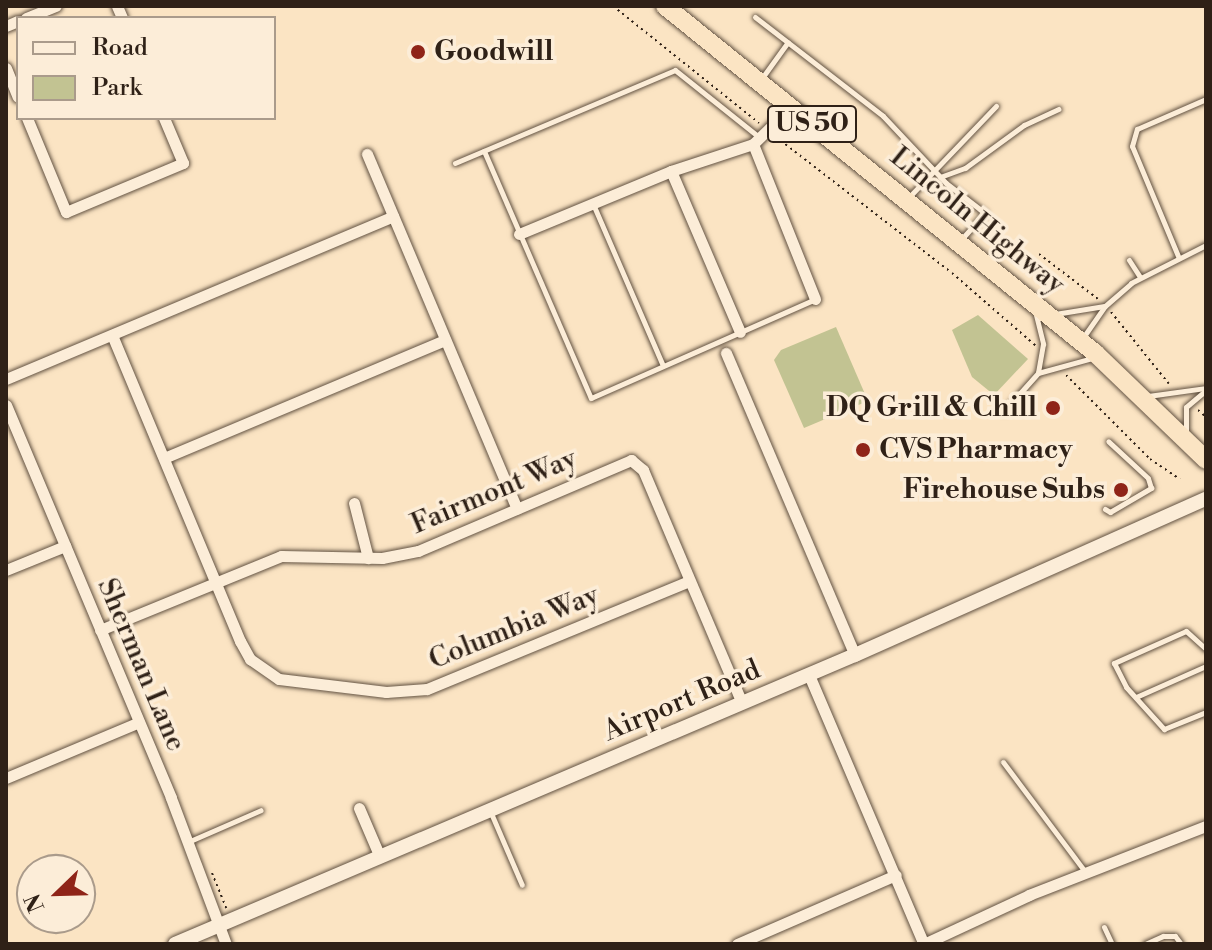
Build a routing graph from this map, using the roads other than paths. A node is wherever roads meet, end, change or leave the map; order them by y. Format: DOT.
graph roads {
  1 [pos="56,6"];
  2 [pos="665,6"];
  3 [pos="31,16"];
  4 [pos="755,17"];
  5 [pos="788,42"];
  6 [pos="6,68"];
  7 [pos="760,82"];
  8 [pos="16,92"];
  9 [pos="1206,99"];
  10 [pos="996,106"];
  11 [pos="791,107"];
  12 [pos="1059,109"];
  13 [pos="28,120"];
  14 [pos="165,120"];
  15 [pos="761,138"];
  16 [pos="484,151"];
  17 [pos="367,154"];
  18 [pos="455,163"];
  19 [pos="932,168"];
  20 [pos="671,171"];
  21 [pos="940,177"];
  22 [pos="906,200"];
  23 [pos="593,203"];
  24 [pos="393,216"];
  25 [pos="519,234"];
  26 [pos="959,242"];
  27 [pos="1206,245"];
  28 [pos="1178,256"];
  29 [pos="1129,260"];
  30 [pos="1140,277"];
  31 [pos="815,299"];
  32 [pos="1033,301"];
  33 [pos="1105,306"];
  34 [pos="1049,314"];
  35 [pos="740,332"];
  36 [pos="112,335"];
  37 [pos="445,340"];
  38 [pos="1080,341"];
  39 [pos="726,353"];
  40 [pos="1099,356"];
  41 [pos="663,366"];
  42 [pos="1038,373"];
  43 [pos="6,379"];
  44 [pos="1206,389"];
  45 [pos="1141,396"];
  46 [pos="6,405"];
  47 [pos="1004,411"];
  48 [pos="1108,441"];
  49 [pos="1187,441"];
  50 [pos="164,458"];
  51 [pos="1206,460"];
  52 [pos="1206,499"];
  53 [pos="354,503"];
  54 [pos="517,509"];
  55 [pos="1105,509"];
  56 [pos="65,546"];
  57 [pos="368,558"];
  58 [pos="6,570"];
  59 [pos="689,581"];
  60 [pos="216,582"];
  61 [pos="100,630"];
  62 [pos="1206,649"];
  63 [pos="855,655"];
  64 [pos="1206,666"];
  65 [pos="809,675"];
  66 [pos="1136,697"];
  67 [pos="742,703"];
  68 [pos="1206,712"];
  69 [pos="139,722"];
  70 [pos="1003,762"];
  71 [pos="6,778"];
  72 [pos="359,808"];
  73 [pos="261,810"];
  74 [pos="490,810"];
  75 [pos="1206,826"];
  76 [pos="189,842"];
  77 [pos="380,857"];
  78 [pos="1087,873"];
  79 [pos="896,875"];
  80 [pos="522,885"];
  81 [pos="218,925"];
  82 [pos="1104,927"];
  83 [pos="175,944"];
  84 [pos="226,944"];
  85 [pos="737,944"];
  86 [pos="924,944"];
  87 [pos="1112,944"];
  88 [pos="1145,944"];
  89 [pos="1181,944"];
  1 -- 3 [label="street"];
  2 -- 7 [label="highway, Lincoln Highway / US 50"];
  4 -- 5 [label="lane"];
  5 -- 7 [label="lane"];
  5 -- 19 [label="lane"];
  6 -- 8 [label="street"];
  7 -- 11 [label="highway, Lincoln Highway / US 50"];
  9 -- 28 [label="lane"];
  10 -- 19 [label="lane"];
  11 -- 15 [label="street"];
  11 -- 22 [label="highway, Lincoln Highway / US 50"];
  12 -- 21 [label="lane"];
  13 -- 14 [label="street"];
  15 -- 16 [label="lane"];
  15 -- 20 [label="street"];
  15 -- 31 [label="street"];
  16 -- 18 [label="lane"];
  16 -- 25 [label="lane"];
  17 -- 24 [label="street"];
  19 -- 21 [label="lane"];
  19 -- 22 [label="lane"];
  20 -- 23 [label="street"];
  20 -- 35 [label="street"];
  21 -- 26 [label="lane"];
  22 -- 26 [label="highway, Lincoln Highway / US 50"];
  23 -- 25 [label="street"];
  23 -- 41 [label="lane"];
  24 -- 36 [label="street"];
  24 -- 37 [label="street"];
  25 -- 41 [label="lane"];
  26 -- 32 [label="highway, Lincoln Highway / US 50"];
  27 -- 28 [label="lane"];
  28 -- 30 [label="lane"];
  29 -- 30 [label="lane"];
  30 -- 33 [label="lane"];
  31 -- 35 [label="lane"];
  32 -- 34 [label="highway, Lincoln Highway / US 50"];
  32 -- 42 [label="lane"];
  33 -- 34 [label="lane"];
  33 -- 38 [label="lane"];
  34 -- 38 [label="highway, Lincoln Highway / US 50"];
  35 -- 41 [label="lane"];
  36 -- 43 [label="street"];
  36 -- 50 [label="street, Columbia Way"];
  37 -- 50 [label="street"];
  37 -- 54 [label="street"];
  38 -- 40 [label="highway, Lincoln Highway / US 50"];
  39 -- 63 [label="street"];
  40 -- 42 [label="lane"];
  40 -- 45 [label="highway, Lincoln Highway / US 50"];
  42 -- 47 [label="lane"];
  44 -- 45 [label="lane"];
  44 -- 49 [label="lane"];
  45 -- 49 [label="highway, Lincoln Highway / US 50"];
  46 -- 56 [label="street, Sherman Lane"];
  48 -- 55 [label="lane"];
  49 -- 51 [label="highway, Lincoln Highway / US 50"];
  50 -- 60 [label="street, Columbia Way"];
  52 -- 63 [label="street, Airport Road"];
  53 -- 57 [label="street"];
  54 -- 57 [label="street, Fairmont Way"];
  54 -- 59 [label="street, Fairmont Way"];
  56 -- 58 [label="street"];
  56 -- 61 [label="street, Sherman Lane"];
  57 -- 60 [label="street, Fairmont Way"];
  59 -- 60 [label="street, Columbia Way"];
  59 -- 67 [label="street"];
  60 -- 61 [label="street, Fairmont Way"];
  61 -- 69 [label="street, Sherman Lane"];
  62 -- 66 [label="lane"];
  63 -- 65 [label="street, Airport Road"];
  64 -- 66 [label="lane"];
  65 -- 67 [label="street, Airport Road"];
  65 -- 79 [label="street"];
  66 -- 68 [label="lane"];
  67 -- 74 [label="street, Airport Road"];
  69 -- 71 [label="street"];
  69 -- 76 [label="street, Sherman Lane"];
  70 -- 78 [label="lane"];
  72 -- 77 [label="street"];
  73 -- 76 [label="lane"];
  74 -- 77 [label="street, Airport Road"];
  74 -- 80 [label="lane"];
  75 -- 78 [label="street"];
  76 -- 81 [label="street, Sherman Lane"];
  77 -- 81 [label="street, Airport Road"];
  78 -- 86 [label="street"];
  79 -- 85 [label="street"];
  79 -- 86 [label="street"];
  81 -- 83 [label="street, Airport Road"];
  81 -- 84 [label="street, Sherman Lane"];
  82 -- 87 [label="lane"];
  88 -- 89 [label="lane"];
}
